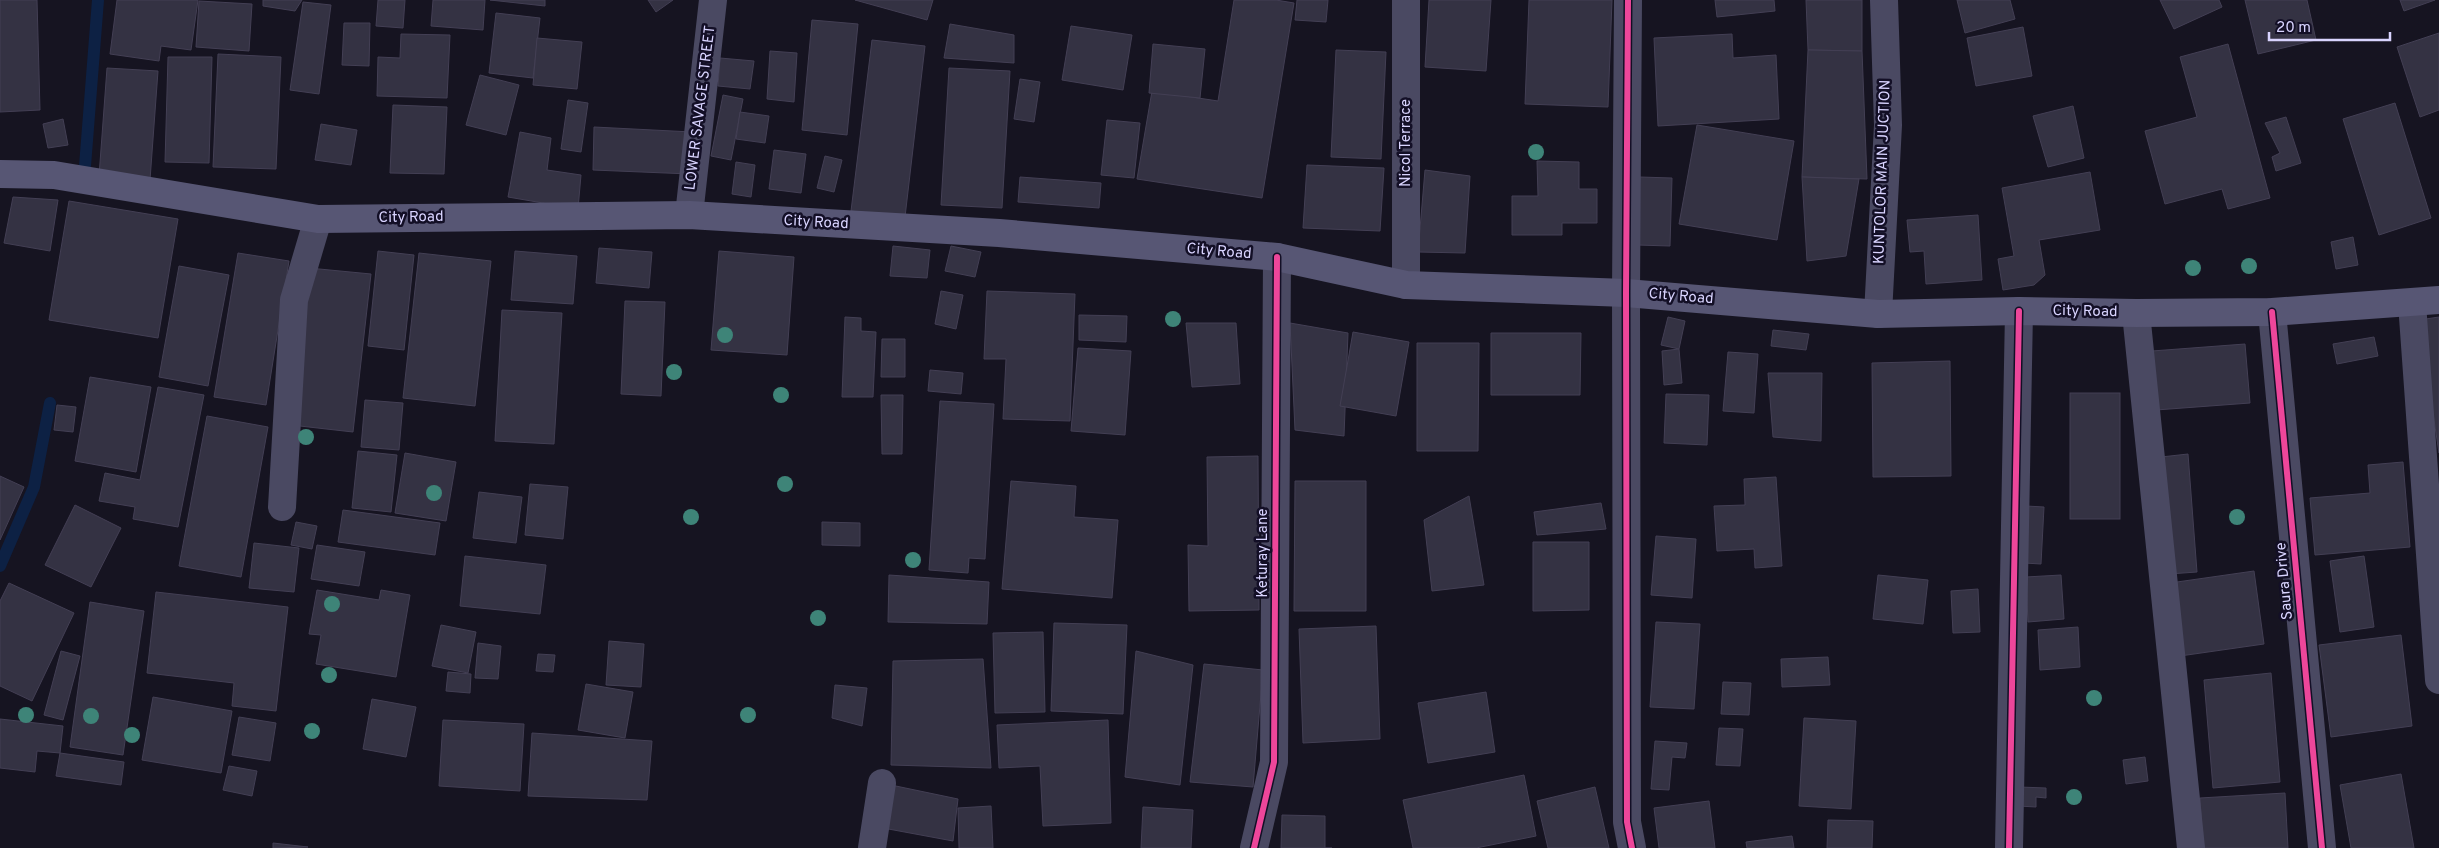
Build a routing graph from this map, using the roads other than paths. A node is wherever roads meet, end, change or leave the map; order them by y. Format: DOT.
graph roads {
  1 [pos="713,0"];
  2 [pos="1406,0"];
  3 [pos="1628,0"];
  4 [pos="1884,0"];
  5 [pos="0,174"];
  6 [pos="689,215"];
  7 [pos="318,219"];
  8 [pos="1277,256"];
  9 [pos="1406,285"];
  10 [pos="1626,293"];
  11 [pos="2439,300"];
  12 [pos="2412,302"];
  13 [pos="2019,310"];
  14 [pos="2272,312"];
  15 [pos="2136,313"];
  16 [pos="1878,314"];
  17 [pos="282,507"];
  18 [pos="2439,680"];
  19 [pos="882,783"];
  20 [pos="872,848"];
  21 [pos="1254,848"];
  22 [pos="1632,848"];
  23 [pos="2009,848"];
  24 [pos="2191,848"];
  25 [pos="2322,848"];
  1 -- 6 [label="street, LOWER SAVAGE STREET"];
  2 -- 9 [label="street, Nicol Terrace"];
  3 -- 10 [label="street"];
  4 -- 16 [label="street, KUNTOLOR MAIN JUCTION"];
  5 -- 7 [label="main road, City Road"];
  6 -- 7 [label="main road, City Road"];
  6 -- 8 [label="main road, City Road"];
  7 -- 17 [label="street"];
  8 -- 9 [label="main road, City Road"];
  8 -- 21 [label="street, Keturay Lane"];
  9 -- 10 [label="main road, City Road"];
  10 -- 16 [label="main road, City Road"];
  10 -- 22 [label="street"];
  11 -- 12 [label="main road, City Road"];
  12 -- 14 [label="main road, City Road"];
  12 -- 18 [label="street"];
  13 -- 15 [label="main road, City Road"];
  13 -- 16 [label="main road, City Road"];
  13 -- 23 [label="street"];
  14 -- 15 [label="main road, City Road"];
  14 -- 25 [label="street, Saura Drive"];
  15 -- 24 [label="street"];
  19 -- 20 [label="street"];
}
